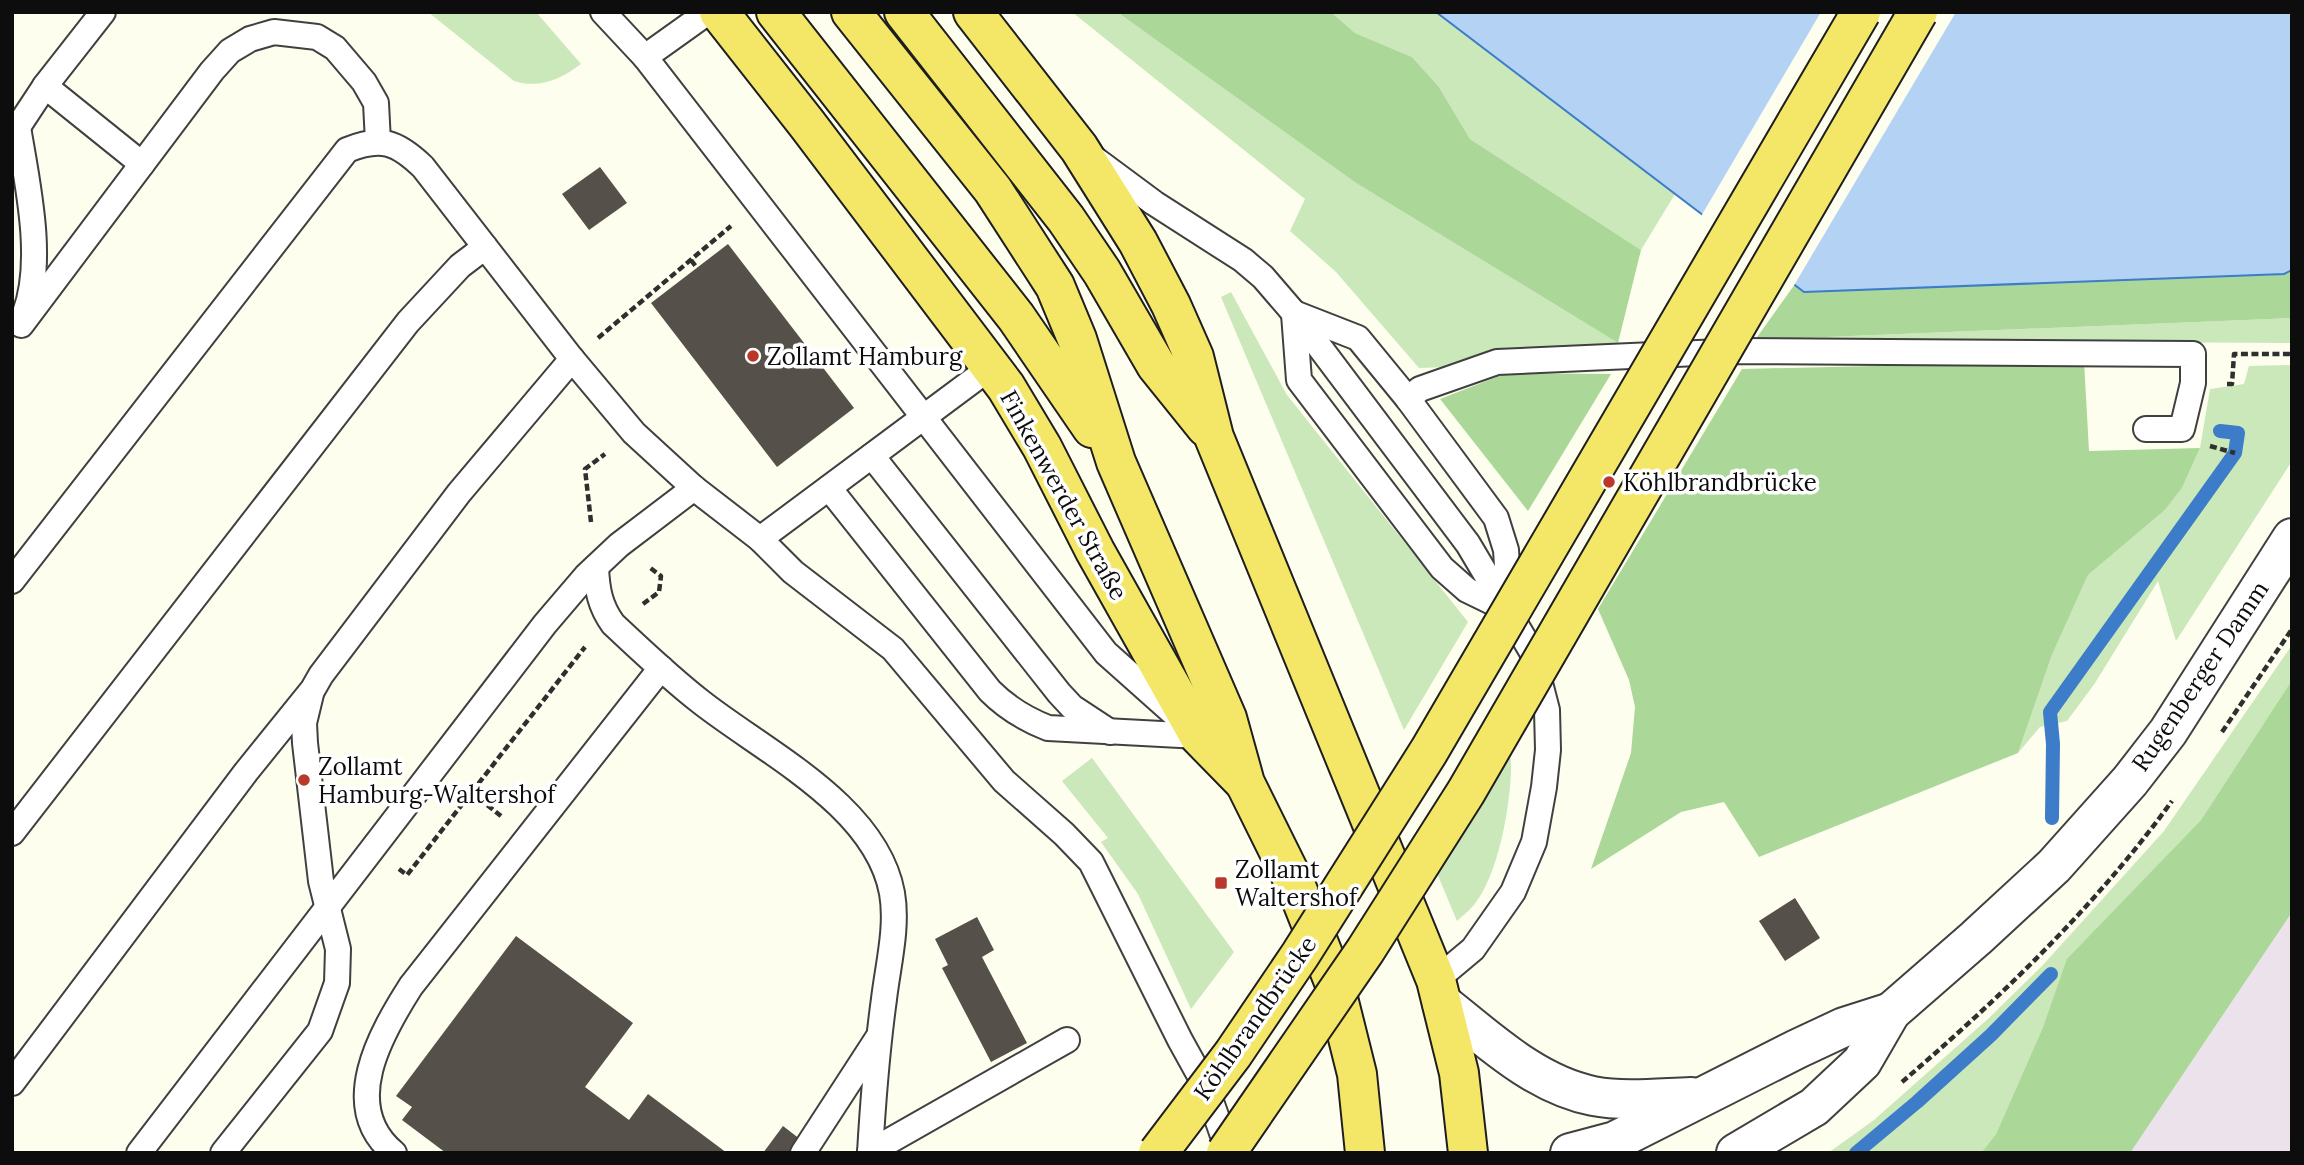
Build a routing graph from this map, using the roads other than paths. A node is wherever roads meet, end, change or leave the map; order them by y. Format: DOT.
graph roads {
  1 [pos="103,12"];
  2 [pos="603,12"];
  3 [pos="708,12"];
  4 [pos="719,12"];
  5 [pos="776,12"];
  6 [pos="851,12"];
  7 [pos="904,12"];
  8 [pos="973,12"];
  9 [pos="1861,12"];
  10 [pos="1918,12"];
  11 [pos="645,57"];
  12 [pos="45,86"];
  13 [pos="15,131"];
  14 [pos="378,142"];
  15 [pos="1079,148"];
  16 [pos="142,164"];
  17 [pos="485,247"];
  18 [pos="1294,313"];
  19 [pos="16,330"];
  20 [pos="572,359"];
  21 [pos="991,367"];
  22 [pos="1408,399"];
  23 [pos="924,417"];
  24 [pos="2146,429"];
  25 [pos="1214,437"];
  26 [pos="872,456"];
  27 [pos="1115,461"];
  28 [pos="694,488"];
  29 [pos="829,488"];
  30 [pos="2292,538"];
  31 [pos="760,539"];
  32 [pos="596,567"];
  33 [pos="12,581"];
  34 [pos="1504,608"];
  35 [pos="661,668"];
  36 [pos="313,689"];
  37 [pos="1111,732"];
  38 [pos="1199,736"];
  39 [pos="1245,783"];
  40 [pos="12,833"];
  41 [pos="328,907"];
  42 [pos="1439,992"];
  43 [pos="1891,1012"];
  44 [pos="879,1036"];
  45 [pos="1067,1040"];
  46 [pos="12,1083"];
  47 [pos="1700,1097"];
  48 [pos="1153,1144"];
  49 [pos="870,1152"];
  50 [pos="139,1153"];
  51 [pos="223,1153"];
  52 [pos="394,1153"];
  53 [pos="803,1153"];
  54 [pos="1167,1153"];
  55 [pos="1228,1153"];
  56 [pos="1364,1153"];
  57 [pos="1468,1153"];
  58 [pos="1570,1153"];
  59 [pos="1736,1153"];
  1 -- 12 [label="lane"];
  2 -- 11 [label="lane"];
  3 -- 11 [label="lane"];
  4 -- 21 [label="main road, Finkenwerder Straße"];
  5 -- 27 [label="main road, Finkenwerder Straße"];
  6 -- 27 [label="main road, Finkenwerder Straße"];
  7 -- 25 [label="main road"];
  8 -- 15 [label="main road"];
  9 -- 48 [label="main road, Köhlbrandbrücke, bridge"];
  10 -- 55 [label="main road, bridge"];
  11 -- 23 [label="lane"];
  12 -- 13 [label="lane"];
  12 -- 16 [label="lane"];
  13 -- 19 [label="lane"];
  14 -- 16 [label="lane"];
  14 -- 17 [label="lane"];
  14 -- 33 [label="lane"];
  15 -- 18 [label="lane"];
  15 -- 25 [label="main road"];
  16 -- 19 [label="lane"];
  17 -- 20 [label="lane"];
  17 -- 40 [label="lane"];
  18 -- 22 [label="lane"];
  18 -- 34 [label="lane"];
  18 -- 34 [label="lane"];
  20 -- 28 [label="lane"];
  20 -- 36 [label="lane"];
  21 -- 23 [label="lane"];
  21 -- 38 [label="main road, Finkenwerder Straße"];
  22 -- 24 [label="lane"];
  22 -- 34 [label="lane"];
  23 -- 26 [label="lane"];
  23 -- 38 [label="lane"];
  25 -- 42 [label="main road"];
  26 -- 29 [label="lane"];
  26 -- 37 [label="lane"];
  27 -- 39 [label="main road, Finkenwerder Straße"];
  28 -- 31 [label="lane"];
  28 -- 32 [label="lane"];
  29 -- 31 [label="lane"];
  29 -- 37 [label="lane"];
  30 -- 43 [label="street, Rugenberger Damm"];
  31 -- 55 [label="lane"];
  32 -- 35 [label="lane"];
  32 -- 41 [label="lane"];
  34 -- 42 [label="lane"];
  35 -- 44 [label="lane"];
  35 -- 52 [label="lane"];
  36 -- 41 [label="lane"];
  36 -- 46 [label="lane"];
  37 -- 38 [label="lane"];
  38 -- 39 [label="main road, Finkenwerder Straße"];
  39 -- 56 [label="main road, Finkenwerder Straße"];
  41 -- 50 [label="lane"];
  41 -- 51 [label="lane"];
  42 -- 47 [label="street, Rugenberger Damm"];
  42 -- 57 [label="main road"];
  43 -- 47 [label="street, Rugenberger Damm"];
  43 -- 59 [label="street, Rugenberger Damm"];
  44 -- 49 [label="lane"];
  44 -- 53 [label="lane"];
  45 -- 49 [label="lane"];
  47 -- 58 [label="street, Rugenberger Damm"];
  48 -- 54 [label="lane"];
}
